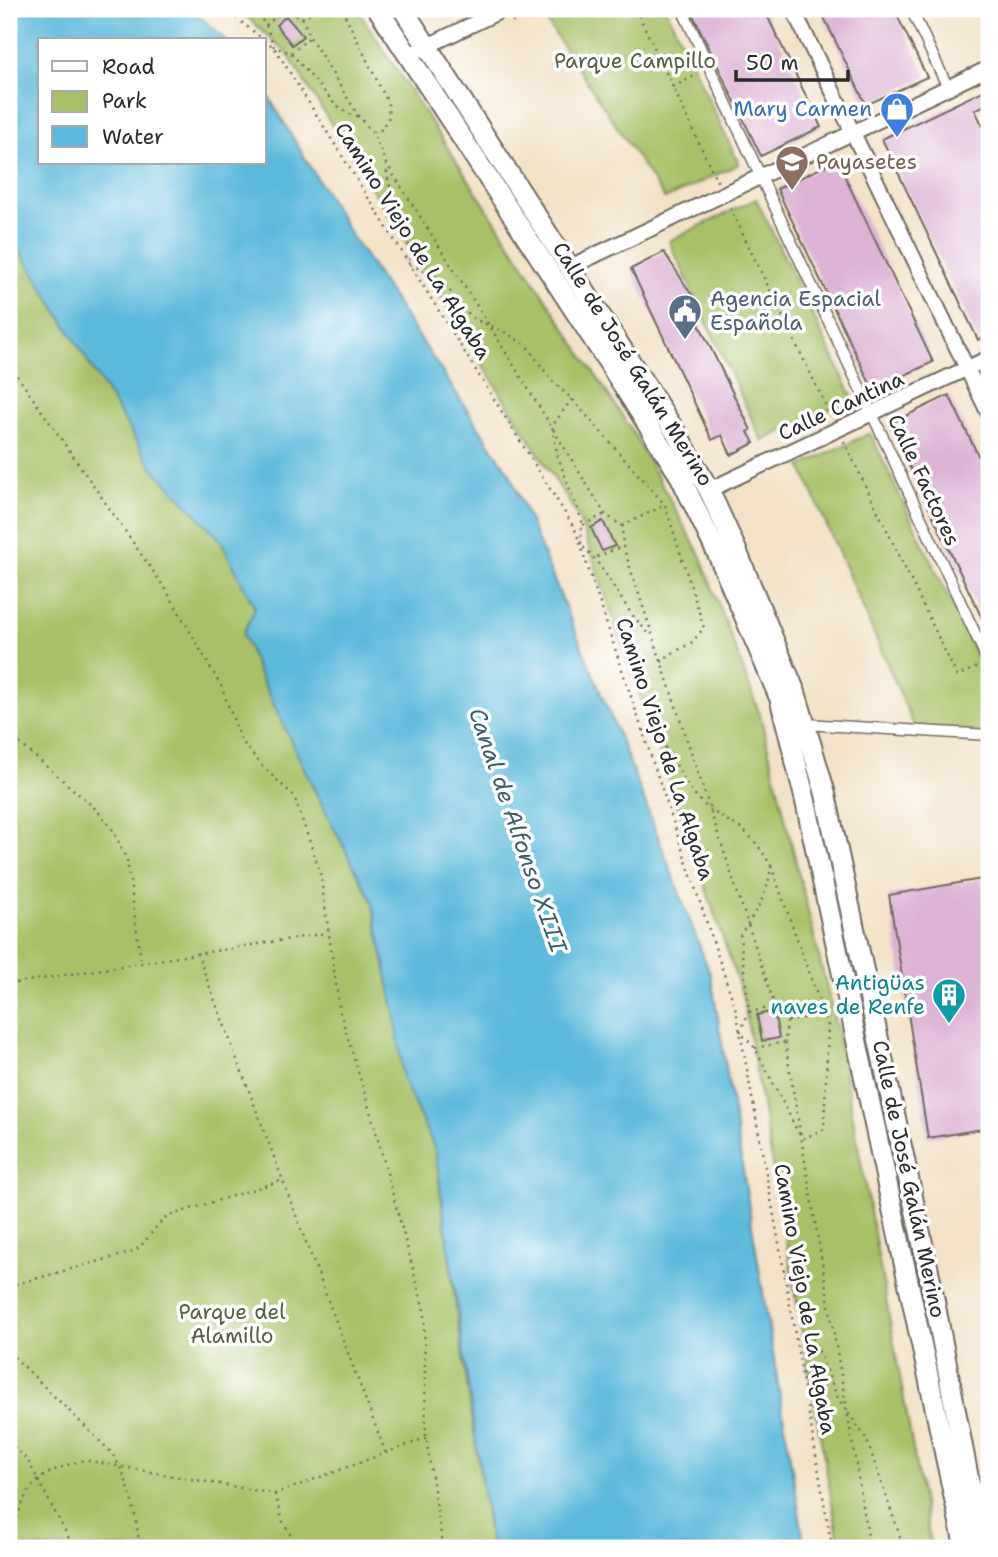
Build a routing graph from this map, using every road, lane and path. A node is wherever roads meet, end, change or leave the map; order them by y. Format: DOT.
graph roads {
  1 [pos="225,9"];
  2 [pos="253,9"];
  3 [pos="284,9"];
  4 [pos="316,9"];
  5 [pos="342,9"];
  6 [pos="378,9"];
  7 [pos="403,9"];
  8 [pos="504,9"];
  9 [pos="636,9"];
  10 [pos="682,9"];
  11 [pos="793,9"];
  12 [pos="911,9"];
  13 [pos="302,18"];
  14 [pos="266,26"];
  15 [pos="310,37"];
  16 [pos="261,38"];
  17 [pos="266,41"];
  18 [pos="427,46"];
  19 [pos="274,47"];
  20 [pos="292,53"];
  21 [pos="408,55"];
  22 [pos="710,68"];
  23 [pos="989,68"];
  24 [pos="673,87"];
  25 [pos="948,88"];
  26 [pos="359,117"];
  27 [pos="372,132"];
  28 [pos="853,134"];
  29 [pos="386,163"];
  30 [pos="762,177"];
  31 [pos="724,195"];
  32 [pos="409,264"];
  33 [pos="570,267"];
  34 [pos="815,292"];
  35 [pos="779,309"];
  36 [pos="489,325"];
  37 [pos="989,358"];
  38 [pos="9,365"];
  39 [pos="968,369"];
  40 [pos="572,399"];
  41 [pos="872,414"];
  42 [pos="989,414"];
  43 [pos="552,426"];
  44 [pos="838,430"];
  45 [pos="709,490"];
  46 [pos="665,505"];
  47 [pos="605,514"];
  48 [pos="582,525"];
  49 [pos="622,526"];
  50 [pos="580,545"];
  51 [pos="623,546"];
  52 [pos="596,558"];
  53 [pos="652,636"];
  54 [pos="989,662"];
  55 [pos="660,663"];
  56 [pos="805,724"];
  57 [pos="642,729"];
  58 [pos="9,734"];
  59 [pos="989,735"];
  60 [pos="711,811"];
  61 [pos="771,866"];
  62 [pos="748,922"];
  63 [pos="327,933"];
  64 [pos="197,953"];
  65 [pos="141,962"];
  66 [pos="9,984"];
  67 [pos="775,1006"];
  68 [pos="749,1012"];
  69 [pos="822,1014"];
  70 [pos="787,1022"];
  71 [pos="740,1032"];
  72 [pos="785,1042"];
  73 [pos="754,1048"];
  74 [pos="801,1139"];
  75 [pos="283,1180"];
  76 [pos="783,1265"];
  77 [pos="9,1286"];
  78 [pos="9,1352"];
  79 [pos="846,1409"];
  80 [pos="426,1438"];
  81 [pos="9,1442"];
  82 [pos="386,1454"];
  83 [pos="120,1465"];
  84 [pos="38,1480"];
  85 [pos="275,1494"];
  86 [pos="11,1545"];
  87 [pos="74,1548"];
  88 [pos="140,1548"];
  89 [pos="298,1548"];
  90 [pos="443,1548"];
  91 [pos="832,1548"];
  92 [pos="870,1548"];
  93 [pos="904,1548"];
  94 [pos="965,1548"];
  95 [pos="982,1548"];
  1 -- 16 [label="path, Camino Viejo de La Algaba"];
  2 -- 14 [label="path"];
  3 -- 13 [label="path"];
  3 -- 14 [label="path"];
  4 -- 13 [label="path"];
  5 -- 27 [label="path"];
  6 -- 21 [label="main road, Calle de José Galán Merino"];
  7 -- 18 [label="main road, Calle de José Galán Merino"];
  8 -- 18 [label="street"];
  9 -- 24 [label="path"];
  10 -- 22 [label="street, Calle Factores"];
  11 -- 28 [label="street"];
  12 -- 25 [label="street"];
  13 -- 15 [label="path"];
  14 -- 19 [label="path"];
  15 -- 20 [label="path"];
  15 -- 26 [label="path"];
  17 -- 19 [label="path, Camino Viejo de La Algaba"];
  18 -- 21 [label="street"];
  18 -- 33 [label="main road, Calle de José Galán Merino"];
  19 -- 20 [label="path"];
  19 -- 32 [label="path, Camino Viejo de La Algaba"];
  20 -- 26 [label="path"];
  21 -- 94 [label="main road, Calle de José Galán Merino"];
  22 -- 24 [label="path"];
  22 -- 30 [label="street, Calle Factores"];
  23 -- 25 [label="street"];
  24 -- 31 [label="path"];
  25 -- 28 [label="street"];
  26 -- 27 [label="path"];
  27 -- 29 [label="path"];
  28 -- 30 [label="street"];
  28 -- 39 [label="street"];
  29 -- 32 [label="path"];
  29 -- 36 [label="path"];
  30 -- 31 [label="street"];
  30 -- 34 [label="street, Calle Factores"];
  31 -- 33 [label="street"];
  31 -- 35 [label="path"];
  32 -- 36 [label="path"];
  32 -- 50 [label="path, Camino Viejo de La Algaba"];
  33 -- 45 [label="main road, Calle de José Galán Merino"];
  34 -- 35 [label="path"];
  34 -- 41 [label="street, Calle Factores"];
  35 -- 44 [label="path"];
  36 -- 40 [label="path"];
  36 -- 43 [label="path"];
  37 -- 39 [label="street, Calle Cantina"];
  38 -- 63 [label="path"];
  39 -- 41 [label="street, Calle Cantina"];
  39 -- 42 [label="street"];
  40 -- 43 [label="path"];
  40 -- 46 [label="path"];
  41 -- 44 [label="street, Calle Cantina"];
  41 -- 54 [label="street, Calle Factores"];
  43 -- 47 [label="path"];
  43 -- 48 [label="path"];
  44 -- 45 [label="street, Calle Cantina"];
  44 -- 54 [label="path"];
  45 -- 56 [label="main road, Calle de José Galán Merino"];
  46 -- 49 [label="path"];
  46 -- 55 [label="path"];
  47 -- 48 [label="path"];
  47 -- 49 [label="path"];
  48 -- 50 [label="path"];
  49 -- 51 [label="path"];
  50 -- 52 [label="path"];
  50 -- 57 [label="path, Camino Viejo de La Algaba"];
  51 -- 52 [label="path"];
  51 -- 53 [label="path"];
  52 -- 53 [label="path"];
  53 -- 55 [label="path"];
  55 -- 60 [label="path"];
  56 -- 59 [label="street"];
  56 -- 95 [label="main road, Calle de José Galán Merino"];
  57 -- 60 [label="path"];
  57 -- 71 [label="path, Camino Viejo de La Algaba"];
  58 -- 65 [label="path"];
  60 -- 61 [label="path"];
  60 -- 62 [label="path"];
  61 -- 62 [label="path"];
  61 -- 69 [label="path"];
  62 -- 67 [label="path"];
  62 -- 68 [label="path"];
  63 -- 64 [label="path"];
  63 -- 80 [label="path"];
  64 -- 65 [label="path"];
  64 -- 75 [label="path"];
  65 -- 66 [label="path"];
  67 -- 68 [label="path"];
  67 -- 70 [label="path"];
  68 -- 71 [label="path"];
  69 -- 70 [label="path"];
  69 -- 74 [label="path"];
  70 -- 72 [label="path"];
  71 -- 73 [label="path"];
  71 -- 76 [label="path, Camino Viejo de La Algaba"];
  72 -- 73 [label="path"];
  72 -- 74 [label="path"];
  73 -- 74 [label="path"];
  74 -- 79 [label="path"];
  75 -- 77 [label="path"];
  75 -- 82 [label="path"];
  76 -- 79 [label="path"];
  76 -- 91 [label="path, Camino Viejo de La Algaba"];
  78 -- 83 [label="path"];
  79 -- 92 [label="path"];
  79 -- 93 [label="path"];
  80 -- 82 [label="path"];
  80 -- 90 [label="path"];
  81 -- 84 [label="path"];
  82 -- 85 [label="path"];
  83 -- 84 [label="path"];
  83 -- 85 [label="path"];
  83 -- 88 [label="path"];
  84 -- 86 [label="path"];
  84 -- 87 [label="path"];
  85 -- 89 [label="path"];
}
